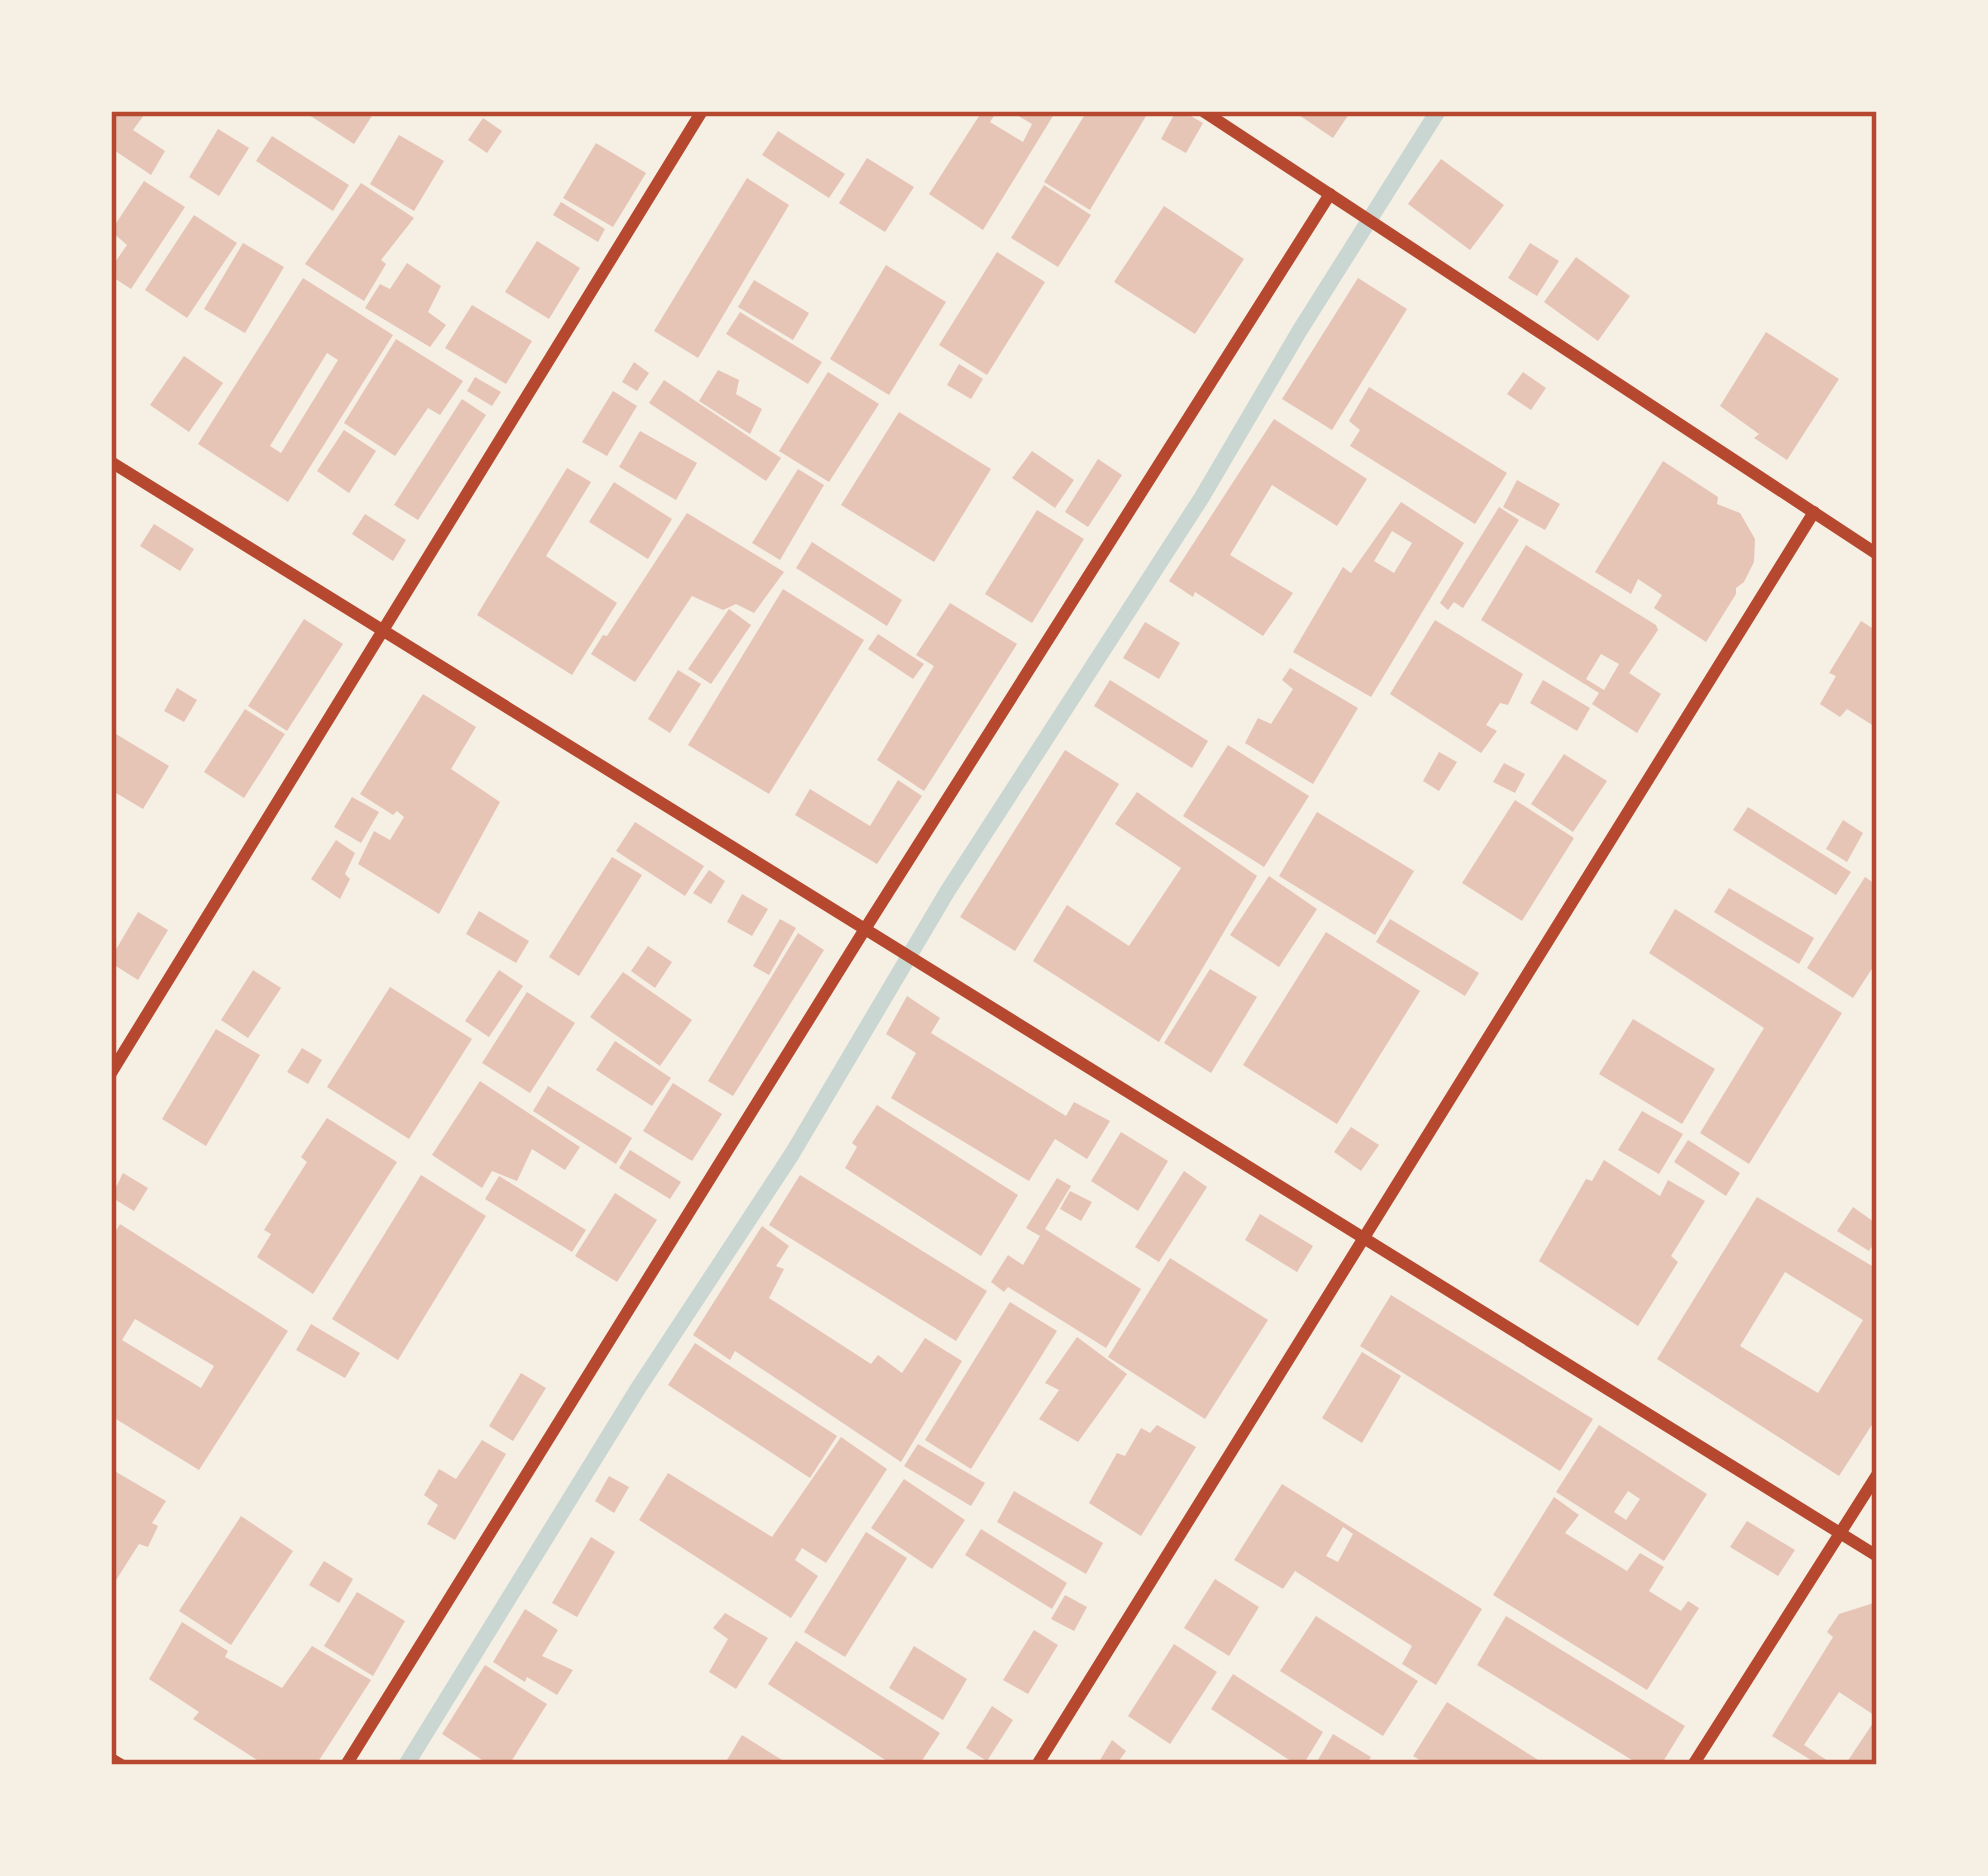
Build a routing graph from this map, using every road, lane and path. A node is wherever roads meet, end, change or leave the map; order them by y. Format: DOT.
graph roads {
  1 [pos="702,111"];
  2 [pos="1203,111"];
  3 [pos="1330,194"];
  4 [pos="111,462"];
  5 [pos="1814,512"];
  6 [pos="1877,554"];
  7 [pos="383,630"];
  8 [pos="865,929"];
  9 [pos="111,1073"];
  10 [pos="1364,1238"];
  11 [pos="1877,1475"];
  12 [pos="1840,1533"];
  13 [pos="1877,1556"];
  14 [pos="111,1759"];
  15 [pos="121,1765"];
  16 [pos="346,1765"];
  17 [pos="1037,1765"];
  18 [pos="1693,1765"];
  1 -- 7 [label="street"];
  2 -- 3 [label="street"];
  3 -- 5 [label="street"];
  3 -- 8 [label="street"];
  4 -- 7 [label="street"];
  5 -- 6 [label="street"];
  5 -- 10 [label="street"];
  7 -- 8 [label="street"];
  7 -- 9 [label="street"];
  8 -- 10 [label="street"];
  8 -- 16 [label="street"];
  10 -- 12 [label="street"];
  10 -- 17 [label="street"];
  11 -- 12 [label="street"];
  12 -- 13 [label="street"];
  12 -- 18 [label="street"];
  14 -- 15 [label="street"];
}
